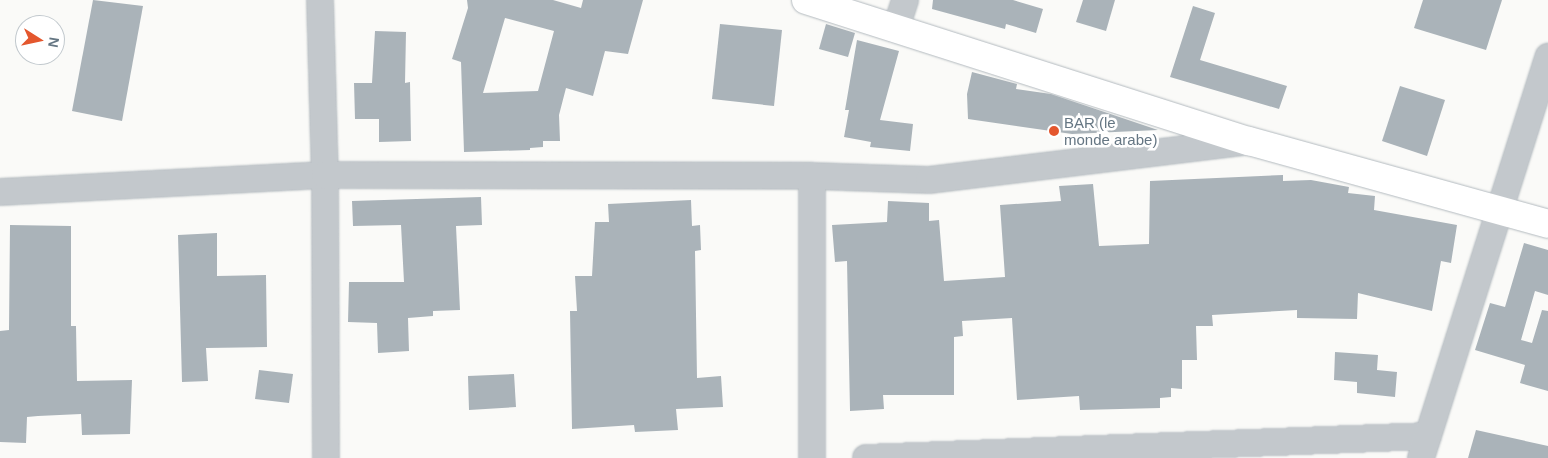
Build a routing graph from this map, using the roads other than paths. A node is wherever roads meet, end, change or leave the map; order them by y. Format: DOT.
graph roads {
  1 [pos="320,0"];
  2 [pos="806,0"];
  3 [pos="905,0"];
  4 [pos="896,28"];
  5 [pos="1548,56"];
  6 [pos="1249,141"];
  7 [pos="325,175"];
  8 [pos="812,176"];
  9 [pos="0,192"];
  10 [pos="1500,210"];
  11 [pos="1548,224"];
  12 [pos="1425,447"];
  13 [pos="326,458"];
  14 [pos="812,458"];
  15 [pos="866,458"];
  1 -- 7 [label="street"];
  2 -- 4 [label="street"];
  3 -- 4 [label="street"];
  4 -- 6 [label="street"];
  5 -- 10 [label="street"];
  6 -- 8 [label="street"];
  6 -- 10 [label="street"];
  7 -- 8 [label="street"];
  7 -- 9 [label="street"];
  7 -- 13 [label="street"];
  8 -- 14 [label="street"];
  10 -- 11 [label="street"];
  10 -- 12 [label="street"];
  12 -- 15 [label="street"];
}
